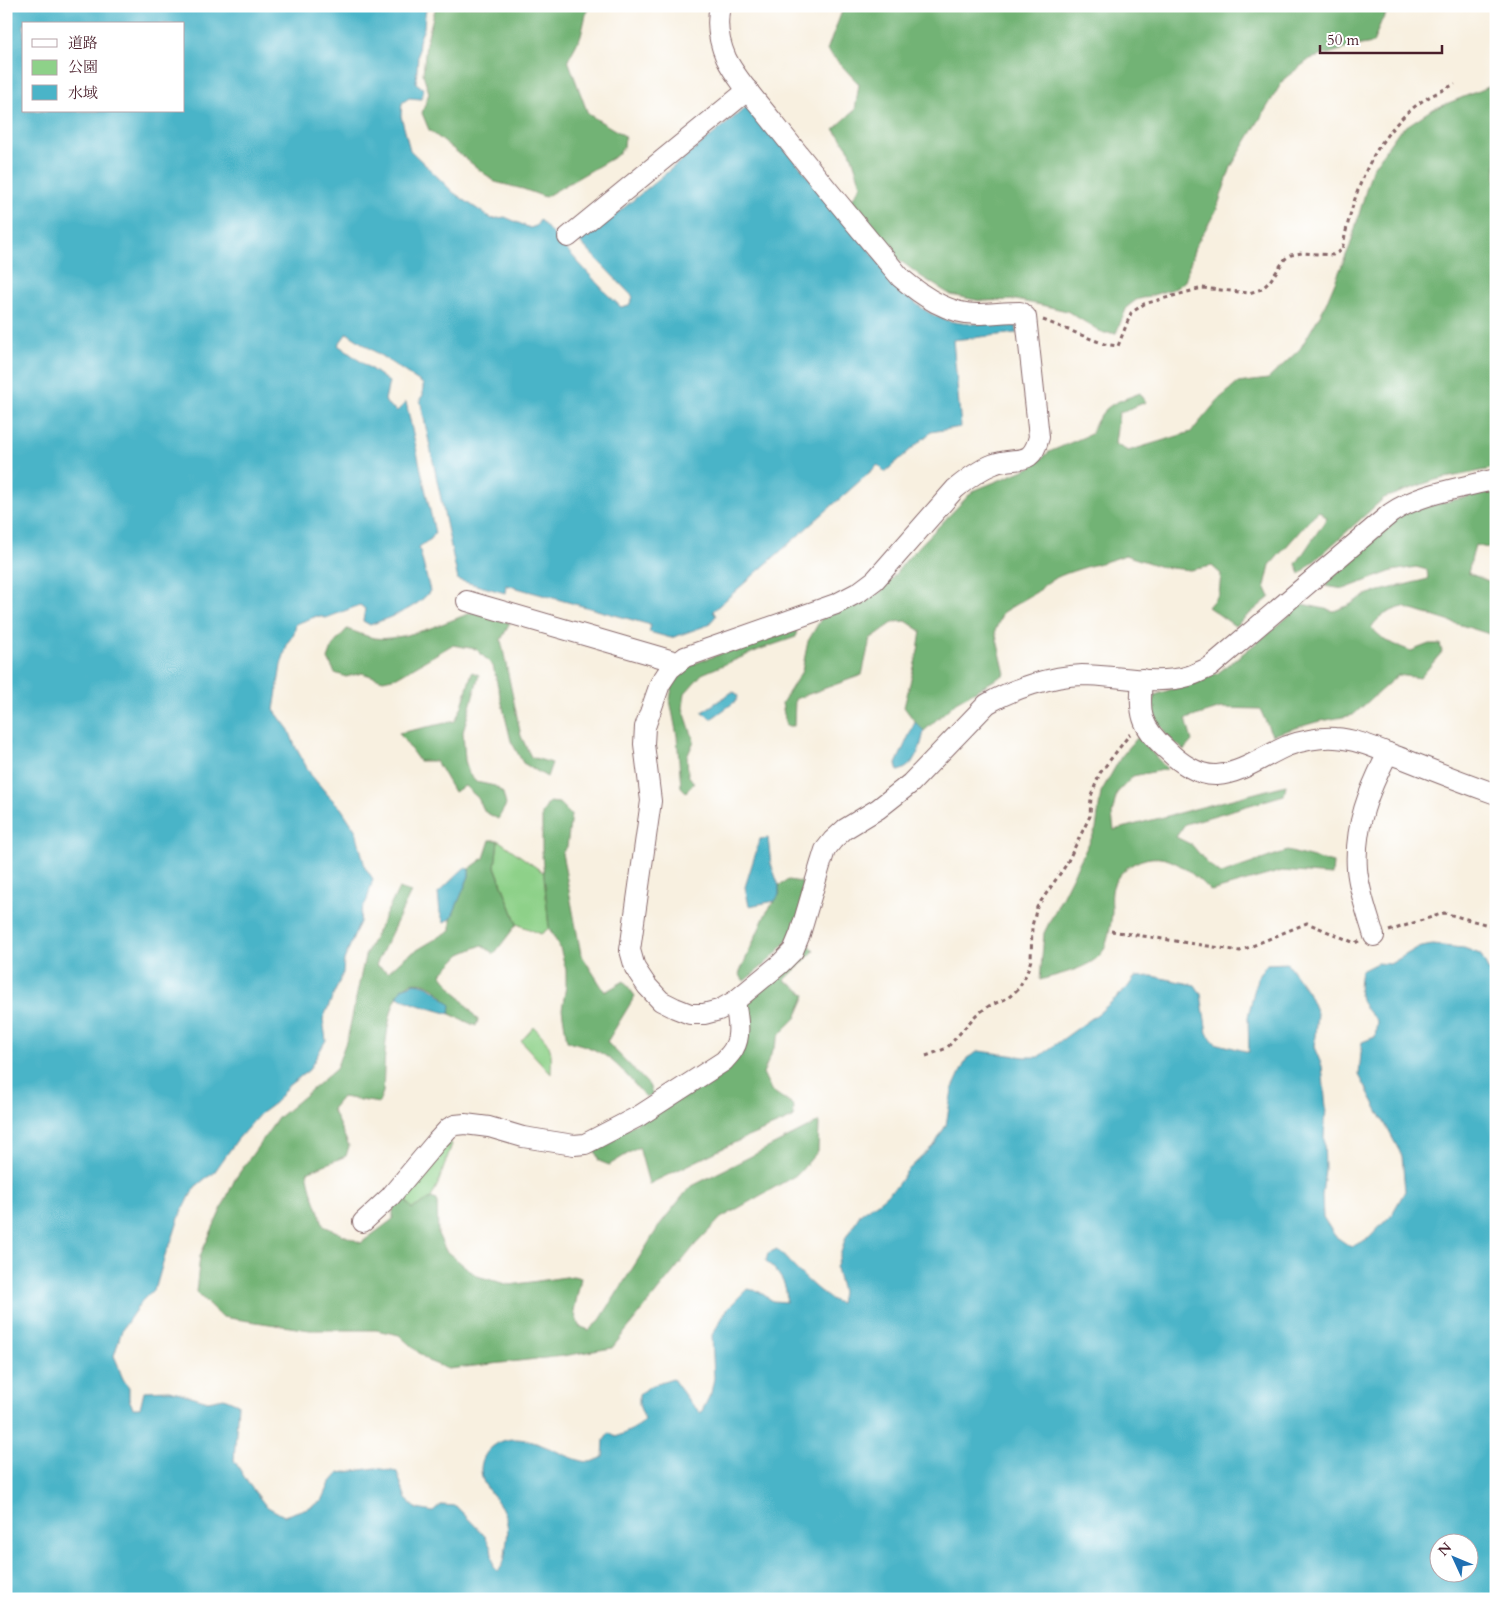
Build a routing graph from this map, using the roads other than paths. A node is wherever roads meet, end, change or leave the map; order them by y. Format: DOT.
graph roads {
  1 [pos="720,6"];
  2 [pos="748,90"];
  3 [pos="568,237"];
  4 [pos="1496,479"];
  5 [pos="467,601"];
  6 [pos="677,662"];
  7 [pos="1142,679"];
  8 [pos="1388,753"];
  9 [pos="1496,794"];
  10 [pos="1374,936"];
  11 [pos="735,1001"];
  12 [pos="363,1222"];
  1 -- 2 [label="street"];
  2 -- 3 [label="street"];
  2 -- 6 [label="street"];
  4 -- 7 [label="street"];
  5 -- 6 [label="street"];
  6 -- 11 [label="street"];
  7 -- 8 [label="street"];
  7 -- 11 [label="street"];
  8 -- 9 [label="street"];
  8 -- 10 [label="street"];
  11 -- 12 [label="street"];
}
